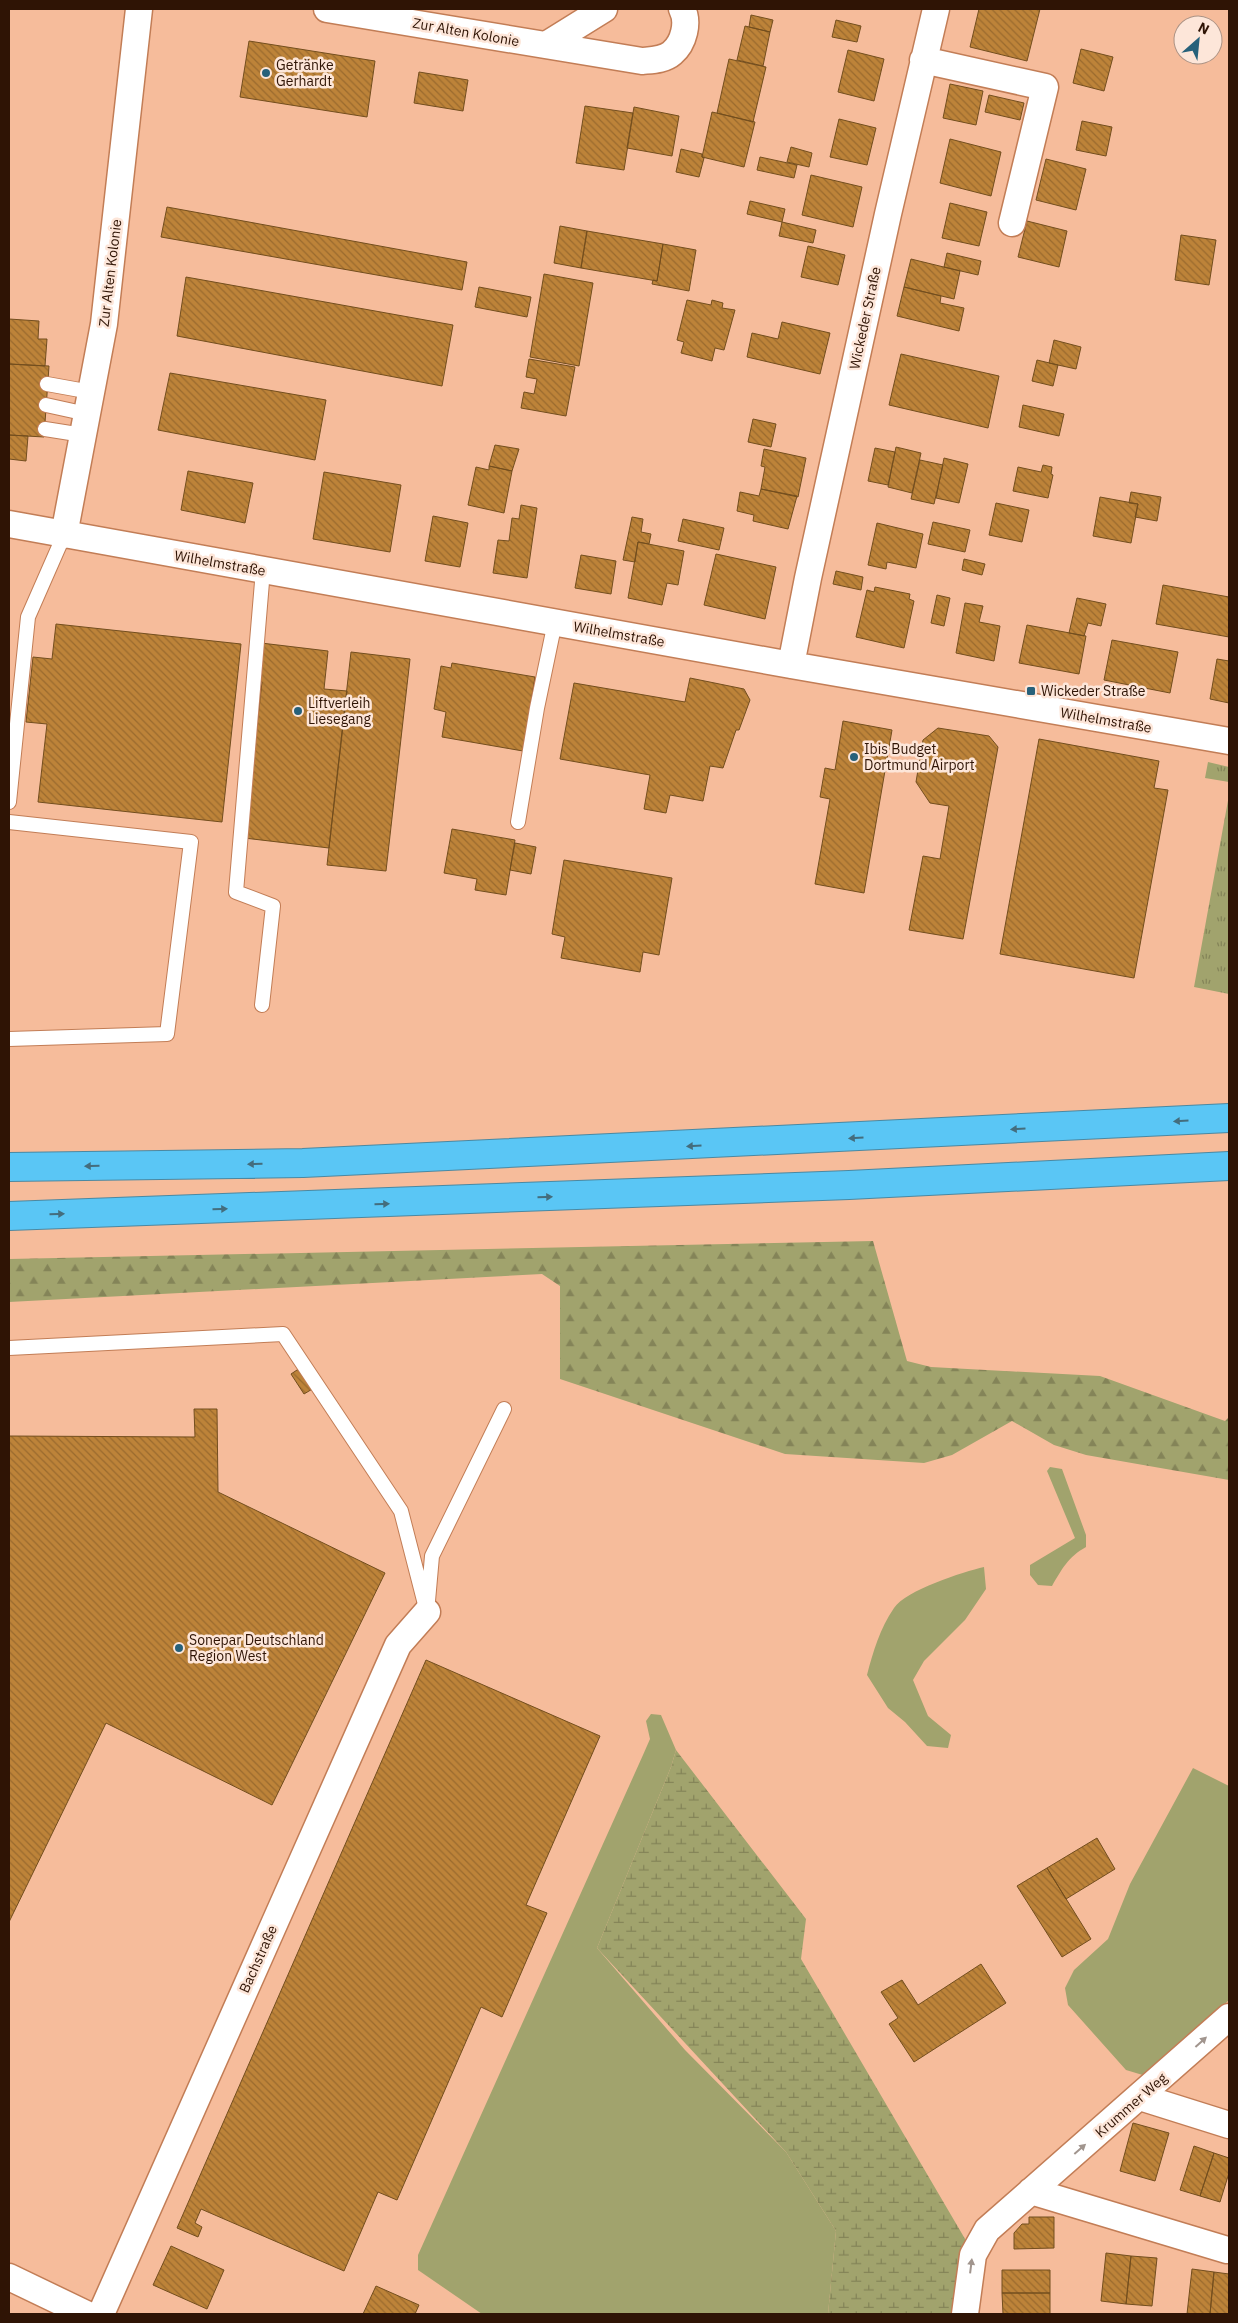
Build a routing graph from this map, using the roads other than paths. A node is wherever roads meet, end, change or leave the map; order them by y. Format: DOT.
graph roads {
  1 [pos="139,9"];
  2 [pos="328,9"];
  3 [pos="604,9"];
  4 [pos="936,9"];
  5 [pos="684,10"];
  6 [pos="546,45"];
  7 [pos="923,60"];
  8 [pos="1012,223"];
  9 [pos="48,384"];
  10 [pos="46,405"];
  11 [pos="87,414"];
  12 [pos="45,430"];
  13 [pos="9,524"];
  14 [pos="64,534"];
  15 [pos="263,570"];
  16 [pos="555,622"];
  17 [pos="792,665"];
  18 [pos="1229,741"];
  19 [pos="9,802"];
  20 [pos="9,822"];
  21 [pos="518,822"];
  22 [pos="262,1005"];
  23 [pos="9,1039"];
  24 [pos="1229,1118"];
  25 [pos="1229,1166"];
  26 [pos="9,1167"];
  27 [pos="9,1216"];
  28 [pos="9,1348"];
  29 [pos="504,1409"];
  30 [pos="427,1612"];
  31 [pos="1229,2017"];
  32 [pos="1140,2098"];
  33 [pos="1229,2125"];
  34 [pos="1031,2191"];
  35 [pos="1227,2250"];
  36 [pos="9,2277"];
  37 [pos="86,2314"];
  38 [pos="101,2314"];
  39 [pos="965,2314"];
  1 -- 11 [label="street, Zur Alten Kolonie"];
  2 -- 6 [label="street, Zur Alten Kolonie"];
  3 -- 6 [label="street"];
  4 -- 7 [label="street, Wickeder Straße"];
  5 -- 6 [label="street, Zur Alten Kolonie"];
  7 -- 8 [label="street"];
  7 -- 17 [label="street, Wickeder Straße"];
  9 -- 11 [label="lane"];
  10 -- 11 [label="lane"];
  11 -- 12 [label="lane"];
  11 -- 14 [label="street, Zur Alten Kolonie"];
  13 -- 14 [label="street, Wilhelmstraße"];
  14 -- 15 [label="street, Wilhelmstraße"];
  14 -- 19 [label="lane"];
  15 -- 16 [label="street, Wilhelmstraße"];
  15 -- 22 [label="lane"];
  16 -- 17 [label="street, Wilhelmstraße"];
  16 -- 21 [label="lane"];
  17 -- 18 [label="street, Wilhelmstraße"];
  20 -- 23 [label="lane"];
  24 -- 26 [label="highway, one-way"];
  27 -- 25 [label="highway, one-way"];
  28 -- 30 [label="lane"];
  29 -- 30 [label="lane"];
  30 -- 38 [label="street, Bachstraße"];
  32 -- 31 [label="street, Krummer Weg, one-way"];
  32 -- 33 [label="street"];
  34 -- 32 [label="street, Krummer Weg, one-way"];
  34 -- 35 [label="street"];
  39 -- 34 [label="street, Krummer Weg, one-way"];
  36 -- 37 [label="street"];
}
